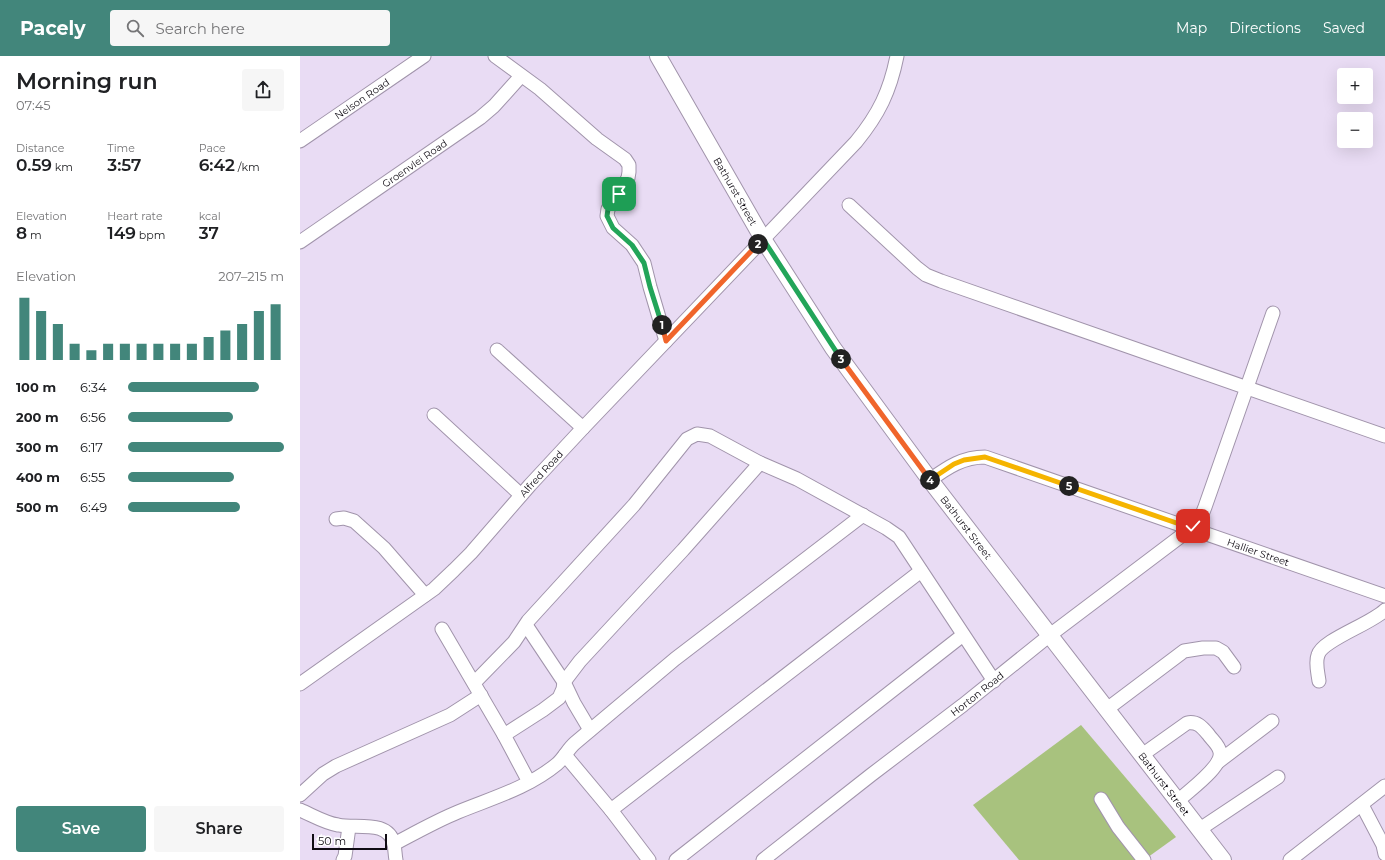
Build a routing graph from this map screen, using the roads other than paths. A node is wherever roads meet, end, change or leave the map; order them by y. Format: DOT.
graph roads {
  1 [pos="424,56"];
  2 [pos="495,56"];
  3 [pos="658,56"];
  4 [pos="897,56"];
  5 [pos="521,76"];
  6 [pos="300,141"];
  7 [pos="849,205"];
  8 [pos="763,239"];
  9 [pos="300,242"];
  10 [pos="1273,313"];
  11 [pos="666,341"];
  12 [pos="497,350"];
  13 [pos="1247,387"];
  14 [pos="434,415"];
  15 [pos="583,428"];
  16 [pos="1385,436"];
  17 [pos="760,463"];
  18 [pos="930,480"];
  19 [pos="521,495"];
  20 [pos="863,515"];
  21 [pos="336,518"];
  22 [pos="1191,528"];
  23 [pos="921,571"];
  24 [pos="425,595"];
  25 [pos="1385,596"];
  26 [pos="1385,610"];
  27 [pos="526,625"];
  28 [pos="442,630"];
  29 [pos="963,635"];
  30 [pos="1050,635"];
  31 [pos="1234,667"];
  32 [pos="994,680"];
  33 [pos="1319,681"];
  34 [pos="564,682"];
  35 [pos="474,683"];
  36 [pos="300,684"];
  37 [pos="481,695"];
  38 [pos="1107,709"];
  39 [pos="1272,720"];
  40 [pos="590,730"];
  41 [pos="504,735"];
  42 [pos="565,755"];
  43 [pos="1142,755"];
  44 [pos="1218,762"];
  45 [pos="1278,777"];
  46 [pos="529,782"];
  47 [pos="1385,786"];
  48 [pos="300,795"];
  49 [pos="1101,799"];
  50 [pos="1178,801"];
  51 [pos="1362,805"];
  52 [pos="300,810"];
  53 [pos="611,810"];
  54 [pos="349,827"];
  55 [pos="1200,829"];
  56 [pos="394,844"];
  57 [pos="1385,855"];
  58 [pos="343,860"];
  59 [pos="396,860"];
  60 [pos="649,860"];
  61 [pos="676,860"];
  62 [pos="763,860"];
  63 [pos="1144,860"];
  64 [pos="1223,860"];
  65 [pos="1290,860"];
  66 [pos="1384,860"];
  1 -- 6 [label="street, Nelson Road"];
  2 -- 5 [label="street"];
  3 -- 8 [label="main road, Bathurst Street"];
  4 -- 8 [label="street, Alfred Road"];
  5 -- 9 [label="street, Groenvlei Road"];
  5 -- 11 [label="street"];
  7 -- 13 [label="street"];
  8 -- 11 [label="street, Alfred Road"];
  8 -- 18 [label="main road, Bathurst Street"];
  10 -- 13 [label="street, Horton Road"];
  11 -- 15 [label="street, Alfred Road"];
  12 -- 15 [label="street"];
  13 -- 16 [label="street"];
  13 -- 22 [label="street, Horton Road"];
  14 -- 19 [label="street"];
  15 -- 19 [label="street, Alfred Road"];
  17 -- 20 [label="street"];
  17 -- 27 [label="street"];
  17 -- 34 [label="street"];
  18 -- 22 [label="street, Hallier Street"];
  18 -- 30 [label="main road, Bathurst Street"];
  19 -- 24 [label="street, Alfred Road"];
  20 -- 23 [label="street"];
  20 -- 40 [label="street"];
  21 -- 24 [label="street"];
  22 -- 25 [label="street, Hallier Street"];
  22 -- 30 [label="street, Horton Road"];
  23 -- 29 [label="street"];
  23 -- 53 [label="street"];
  24 -- 36 [label="street, Alfred Road"];
  26 -- 33 [label="street"];
  27 -- 34 [label="street"];
  27 -- 35 [label="street"];
  28 -- 35 [label="street"];
  29 -- 32 [label="street"];
  29 -- 61 [label="street"];
  30 -- 32 [label="street, Horton Road"];
  30 -- 38 [label="main road, Bathurst Street"];
  31 -- 38 [label="street"];
  32 -- 62 [label="street, Horton Road"];
  34 -- 40 [label="street"];
  34 -- 41 [label="street"];
  35 -- 37 [label="street"];
  37 -- 41 [label="street"];
  37 -- 48 [label="street"];
  38 -- 43 [label="main road, Bathurst Street"];
  39 -- 44 [label="street"];
  40 -- 42 [label="street"];
  41 -- 46 [label="street"];
  42 -- 46 [label="street"];
  42 -- 53 [label="street"];
  43 -- 44 [label="street"];
  43 -- 50 [label="main road, Bathurst Street"];
  44 -- 50 [label="street"];
  45 -- 55 [label="street"];
  46 -- 56 [label="street"];
  47 -- 51 [label="street"];
  49 -- 63 [label="street"];
  50 -- 55 [label="main road, Bathurst Street"];
  51 -- 57 [label="street"];
  51 -- 65 [label="street"];
  52 -- 54 [label="street"];
  53 -- 60 [label="street"];
  54 -- 56 [label="street"];
  54 -- 58 [label="street"];
  55 -- 64 [label="main road, Bathurst Street"];
  56 -- 59 [label="street"];
  57 -- 66 [label="street"];
}
